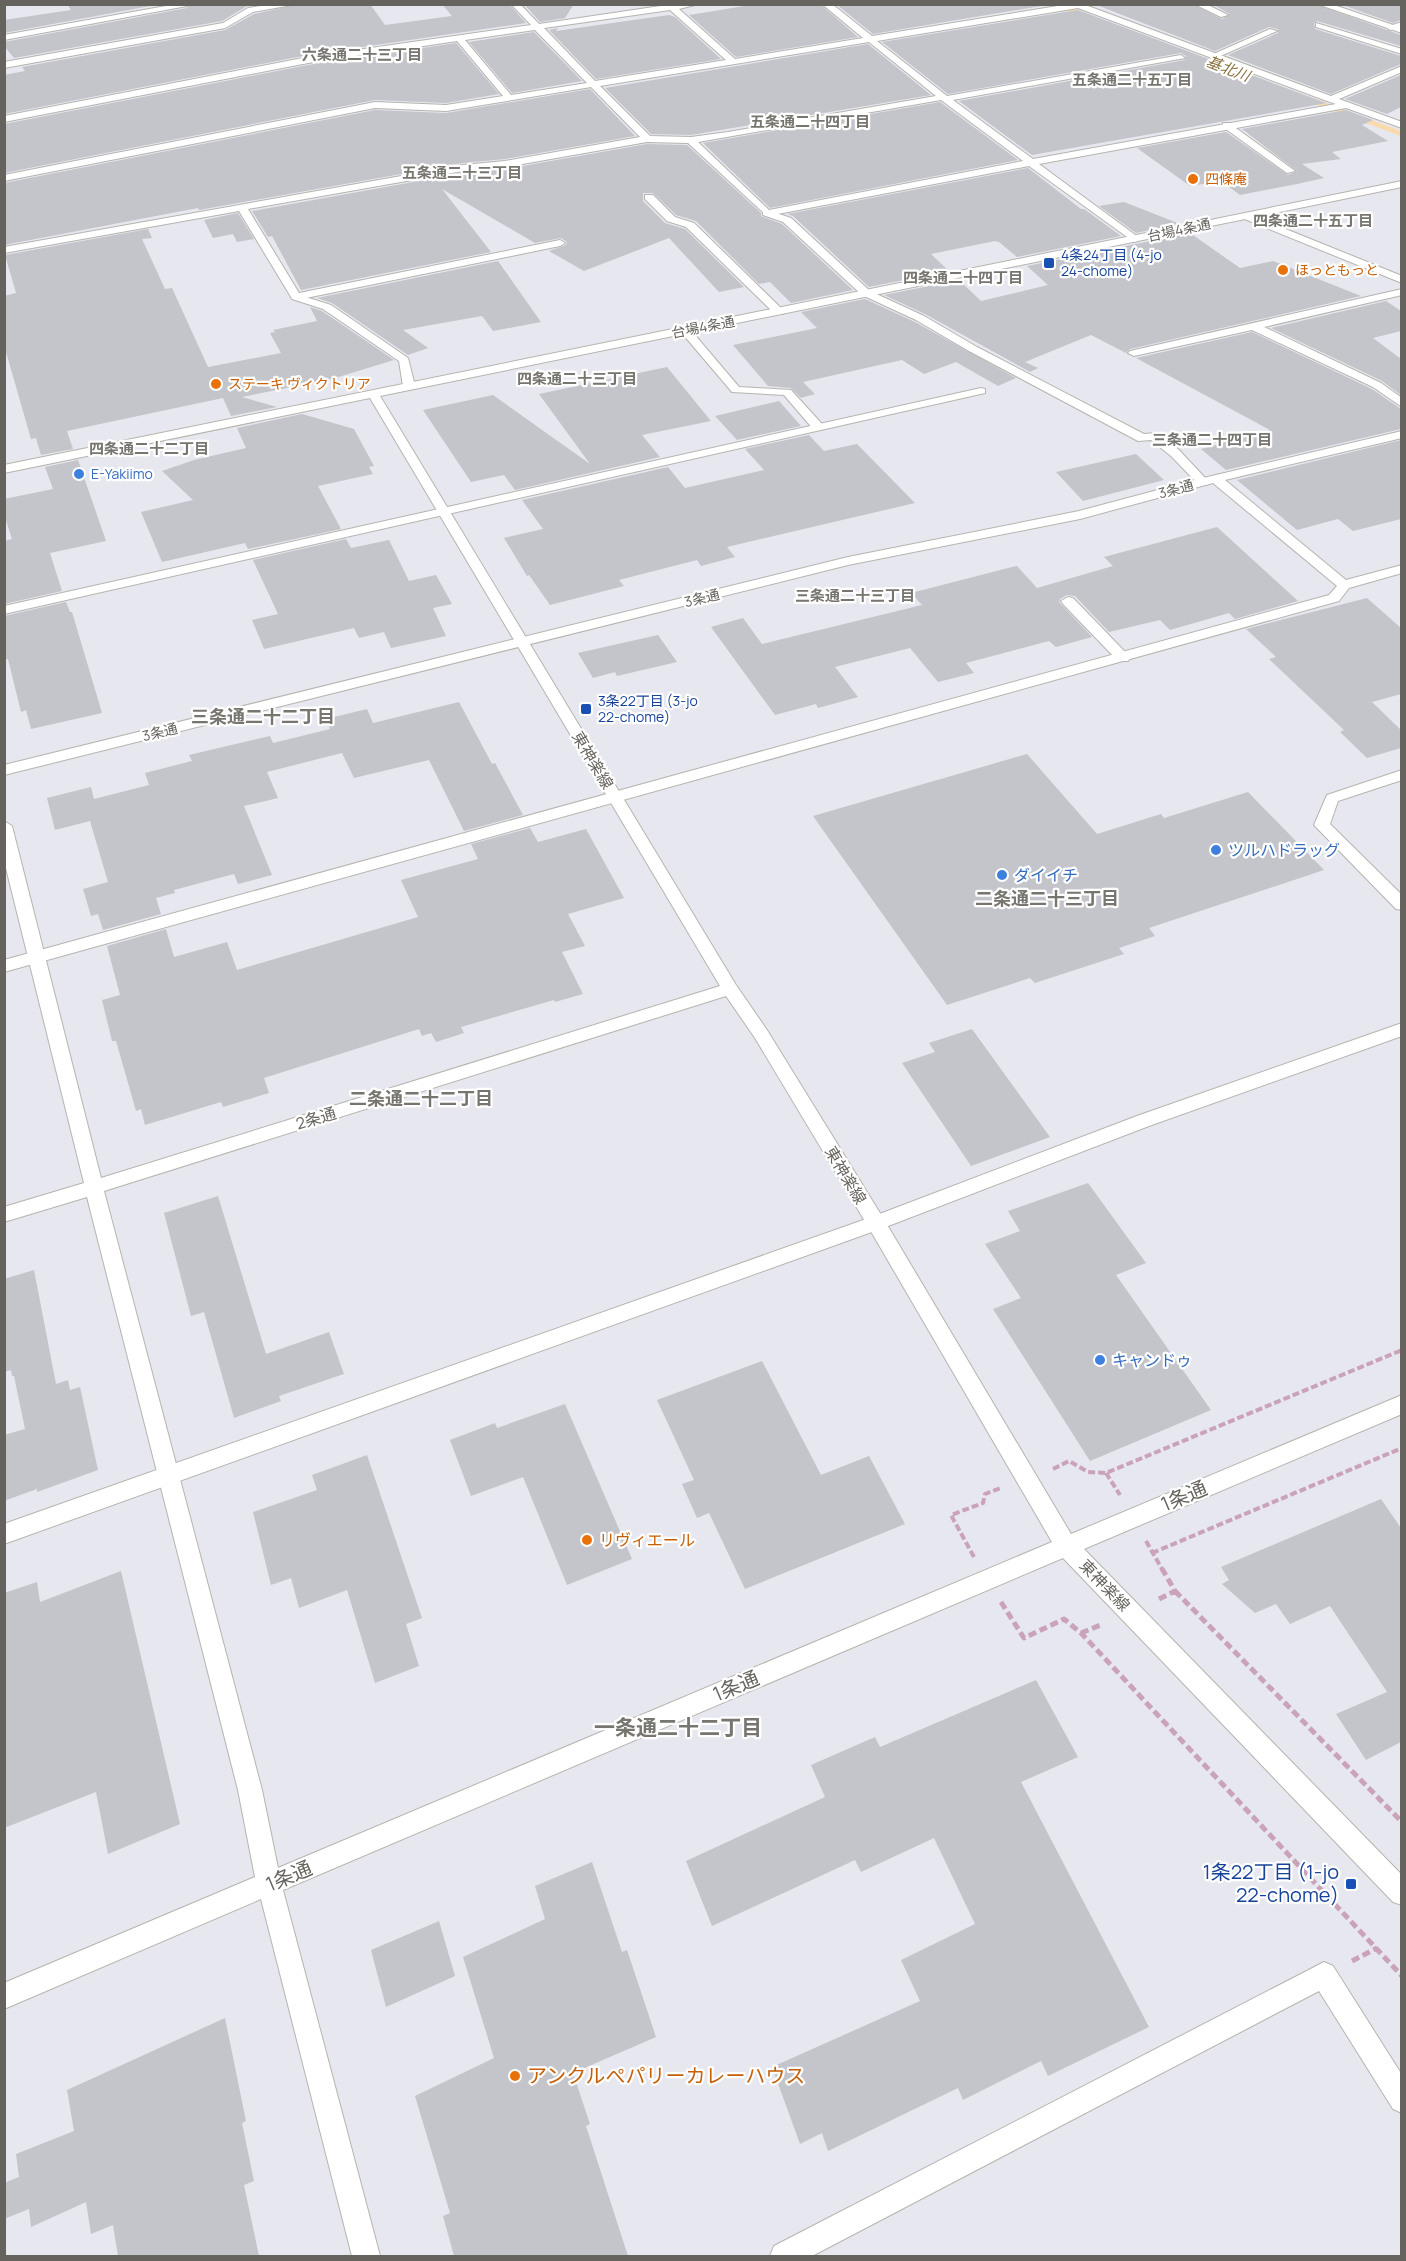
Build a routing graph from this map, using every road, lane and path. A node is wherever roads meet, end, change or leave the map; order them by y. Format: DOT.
graph roads {
  1 [pos="294,4"];
  2 [pos="515,4"];
  3 [pos="695,4"];
  4 [pos="826,4"];
  5 [pos="1198,4"];
  6 [pos="1329,5"];
  7 [pos="183,6"];
  8 [pos="1078,6"];
  9 [pos="673,8"];
  10 [pos="1224,15"];
  11 [pos="1401,24"];
  12 [pos="1319,25"];
  13 [pos="537,27"];
  14 [pos="1390,27"];
  15 [pos="1273,31"];
  16 [pos="1401,31"];
  17 [pos="4,38"];
  18 [pos="460,39"];
  19 [pos="872,39"];
  20 [pos="1401,52"];
  21 [pos="1212,56"];
  22 [pos="1181,58"];
  23 [pos="732,61"];
  24 [pos="4,65"];
  25 [pos="1398,73"];
  26 [pos="592,84"];
  27 [pos="509,98"];
  28 [pos="945,98"];
  29 [pos="1338,103"];
  30 [pos="4,119"];
  31 [pos="1226,125"];
  32 [pos="1401,125"];
  33 [pos="646,139"];
  34 [pos="691,140"];
  35 [pos="1034,162"];
  36 [pos="1290,171"];
  37 [pos="4,178"];
  38 [pos="1401,184"];
  39 [pos="649,196"];
  40 [pos="242,207"];
  41 [pos="767,213"];
  42 [pos="1246,216"];
  43 [pos="1134,239"];
  44 [pos="561,243"];
  45 [pos="4,250"];
  46 [pos="1401,280"];
  47 [pos="1401,292"];
  48 [pos="866,293"];
  49 [pos="296,297"];
  50 [pos="779,312"];
  51 [pos="1251,325"];
  52 [pos="685,330"];
  53 [pos="1134,353"];
  54 [pos="409,386"];
  55 [pos="981,391"];
  56 [pos="374,393"];
  57 [pos="1401,404"];
  58 [pos="818,427"];
  59 [pos="1401,434"];
  60 [pos="4,469"];
  61 [pos="1209,481"];
  62 [pos="443,511"];
  63 [pos="1401,569"];
  64 [pos="1344,585"];
  65 [pos="1068,601"];
  66 [pos="4,610"];
  67 [pos="523,643"];
  68 [pos="1123,658"];
  69 [pos="4,770"];
  70 [pos="1401,775"];
  71 [pos="616,797"];
  72 [pos="4,826"];
  73 [pos="1401,905"];
  74 [pos="36,958"];
  75 [pos="4,966"];
  76 [pos="730,989"];
  77 [pos="1401,1029"];
  78 [pos="94,1187"];
  79 [pos="4,1215"];
  80 [pos="876,1223"];
  81 [pos="1401,1350"];
  82 [pos="1401,1404"];
  83 [pos="1401,1448"];
  84 [pos="170,1475"];
  85 [pos="1028,1480"];
  86 [pos="4,1534"];
  87 [pos="1066,1546"];
  88 [pos="1152,1553"];
  89 [pos="987,1580"];
  90 [pos="1175,1592"];
  91 [pos="1401,1822"];
  92 [pos="269,1884"];
  93 [pos="1401,1893"];
  94 [pos="1401,1976"];
  95 [pos="4,1996"];
  96 [pos="1401,2100"];
  97 [pos="366,2256"];
  98 [pos="784,2256"];
  1 -- 24 [label="street"];
  2 -- 13 [label="street"];
  3 -- 9 [label="street"];
  4 -- 19 [label="street"];
  5 -- 10 [label="street"];
  6 -- 14 [label="street"];
  7 -- 17 [label="street"];
  8 -- 19 [label="street"];
  8 -- 21 [label="street"];
  9 -- 13 [label="street"];
  9 -- 23 [label="street"];
  11 -- 14 [label="street"];
  12 -- 20 [label="street"];
  13 -- 18 [label="street"];
  13 -- 26 [label="street"];
  14 -- 16 [label="street"];
  15 -- 21 [label="street"];
  18 -- 27 [label="street"];
  18 -- 30 [label="street"];
  19 -- 23 [label="street"];
  19 -- 28 [label="street"];
  21 -- 29 [label="street"];
  22 -- 28 [label="street"];
  23 -- 26 [label="street"];
  25 -- 29 [label="street"];
  26 -- 27 [label="street"];
  26 -- 33 [label="street"];
  27 -- 37 [label="street"];
  28 -- 34 [label="street"];
  28 -- 35 [label="street"];
  29 -- 31 [label="street"];
  29 -- 32 [label="street"];
  31 -- 35 [label="street"];
  31 -- 36 [label="street"];
  33 -- 34 [label="street"];
  33 -- 40 [label="street"];
  34 -- 41 [label="street"];
  35 -- 41 [label="street"];
  35 -- 43 [label="street"];
  38 -- 42 [label="street, 台場4条通"];
  39 -- 50 [label="street"];
  40 -- 45 [label="street"];
  40 -- 49 [label="street"];
  41 -- 48 [label="street"];
  42 -- 43 [label="street, 台場4条通"];
  42 -- 46 [label="street"];
  43 -- 48 [label="street, 台場4条通"];
  44 -- 49 [label="street"];
  47 -- 51 [label="street"];
  48 -- 50 [label="street, 台場4条通"];
  48 -- 61 [label="street"];
  49 -- 54 [label="street"];
  50 -- 52 [label="street, 台場4条通"];
  51 -- 53 [label="street"];
  51 -- 57 [label="street"];
  52 -- 54 [label="street, 台場4条通"];
  52 -- 58 [label="street"];
  54 -- 56 [label="street, 台場4条通"];
  55 -- 58 [label="street"];
  56 -- 60 [label="street, 台場4条通"];
  56 -- 62 [label="street, 東神楽線"];
  58 -- 62 [label="street"];
  59 -- 61 [label="street, 3条通"];
  61 -- 64 [label="street"];
  61 -- 67 [label="street, 3条通"];
  62 -- 66 [label="street"];
  62 -- 67 [label="street, 東神楽線"];
  63 -- 64 [label="street"];
  64 -- 68 [label="street"];
  65 -- 68 [label="street"];
  67 -- 69 [label="street, 3条通"];
  67 -- 71 [label="street, 東神楽線"];
  68 -- 71 [label="street"];
  70 -- 73 [label="street"];
  71 -- 74 [label="street"];
  71 -- 76 [label="street, 東神楽線"];
  72 -- 74 [label="street"];
  74 -- 75 [label="street"];
  74 -- 78 [label="street"];
  76 -- 78 [label="street, 2条通"];
  76 -- 80 [label="street, 東神楽線"];
  77 -- 80 [label="street"];
  78 -- 79 [label="street, 2条通"];
  78 -- 84 [label="street"];
  80 -- 84 [label="street"];
  80 -- 85 [label="street, 東神楽線"];
  81 -- 85 [label="path"];
  82 -- 87 [label="street, 1条通"];
  83 -- 88 [label="path"];
  84 -- 86 [label="street"];
  84 -- 92 [label="street"];
  85 -- 87 [label="street, 東神楽線"];
  85 -- 89 [label="path"];
  87 -- 89 [label="street, 1条通"];
  87 -- 93 [label="street, 東神楽線"];
  89 -- 92 [label="street, 1条通"];
  89 -- 94 [label="path"];
  90 -- 91 [label="path"];
  92 -- 95 [label="street, 1条通"];
  92 -- 97 [label="street"];
  96 -- 98 [label="street"];
}
